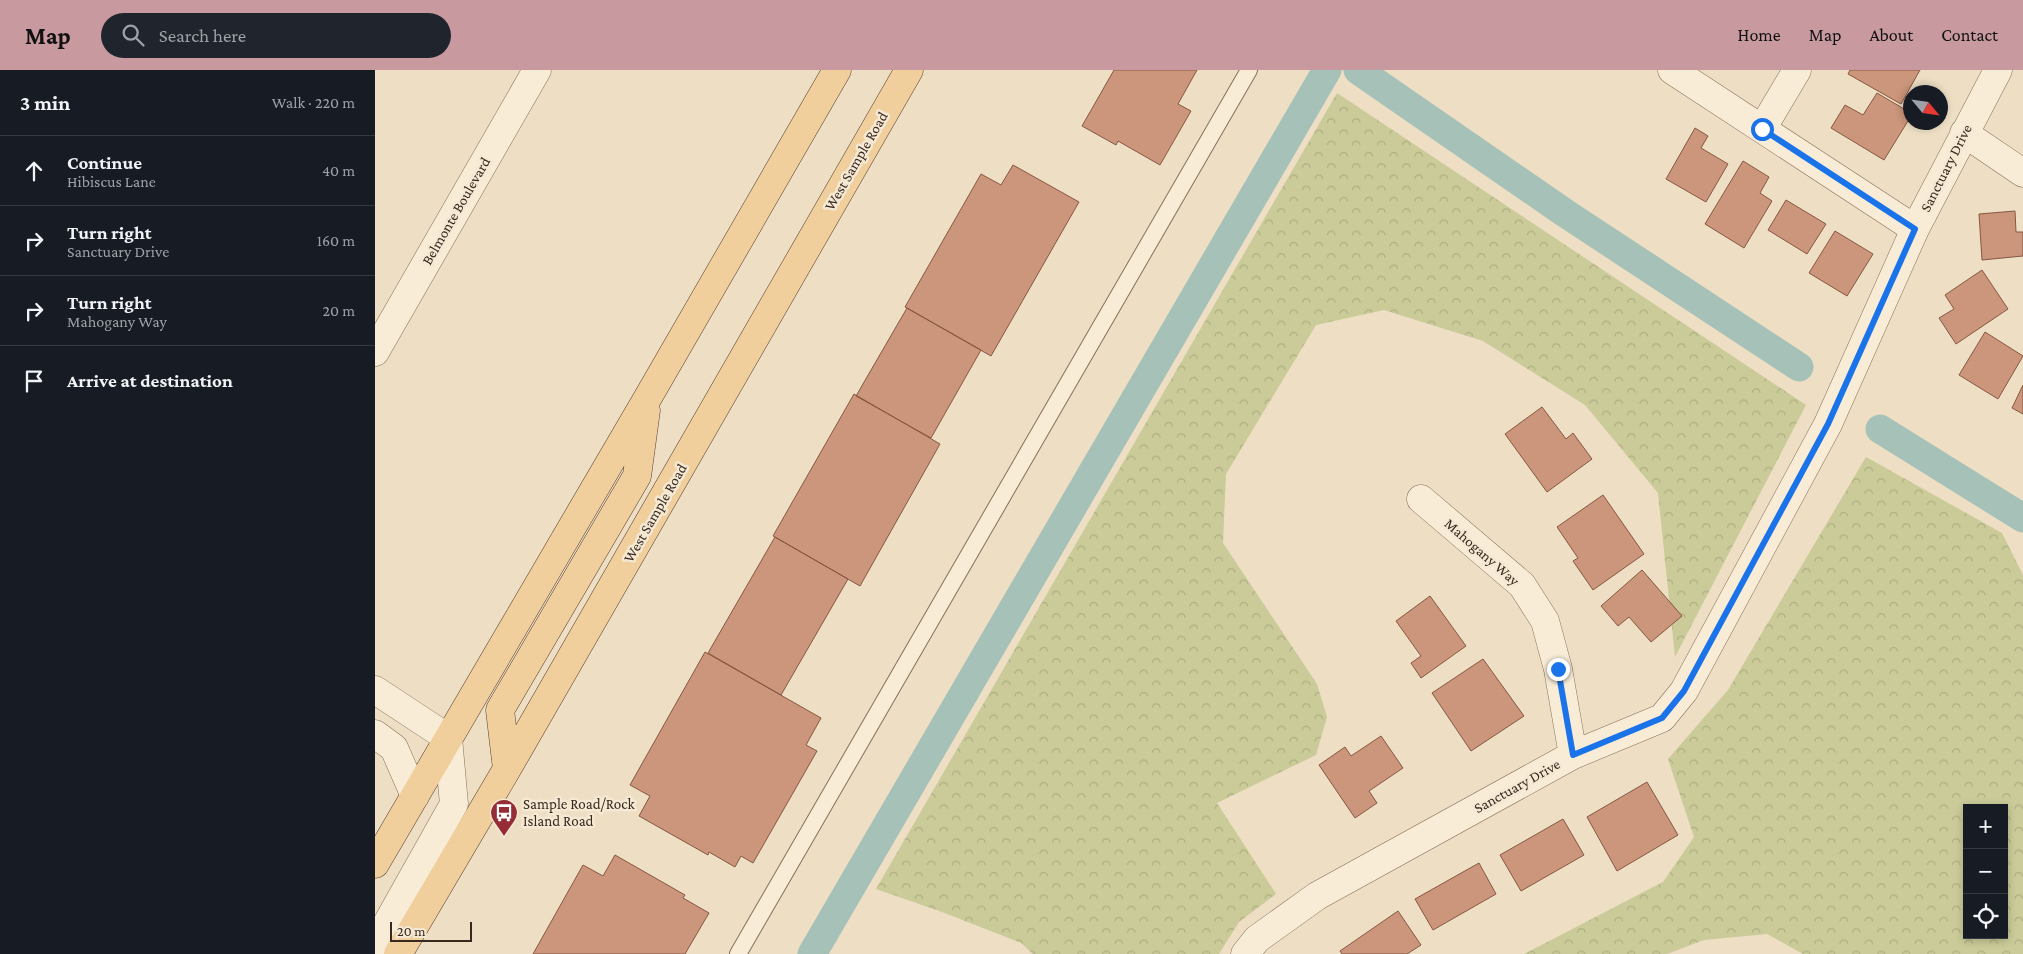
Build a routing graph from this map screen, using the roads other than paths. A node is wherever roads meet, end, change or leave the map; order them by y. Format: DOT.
graph roads {
  1 [pos="537,70"];
  2 [pos="837,70"];
  3 [pos="1249,70"];
  4 [pos="1672,70"];
  5 [pos="1797,70"];
  6 [pos="1998,70"];
  7 [pos="906,72"];
  8 [pos="1762,129"];
  9 [pos="1964,132"];
  10 [pos="2023,173"];
  11 [pos="1915,229"];
  12 [pos="375,352"];
  13 [pos="647,399"];
  14 [pos="1421,499"];
  15 [pos="375,690"];
  16 [pos="375,734"];
  17 [pos="448,738"];
  18 [pos="1573,755"];
  19 [pos="507,769"];
  20 [pos="415,796"];
  21 [pos="375,864"];
  22 [pos="375,944"];
  23 [pos="399,954"];
  24 [pos="738,954"];
  25 [pos="1245,954"];
  1 -- 12 [label="street, Belmonte Boulevard"];
  2 -- 13 [label="main road"];
  3 -- 24 [label="lane"];
  4 -- 8 [label="street"];
  5 -- 8 [label="street"];
  6 -- 9 [label="street, Sanctuary Drive"];
  7 -- 19 [label="main road, West Sample Road"];
  8 -- 11 [label="street"];
  9 -- 10 [label="street"];
  9 -- 11 [label="street, Sanctuary Drive"];
  11 -- 18 [label="street, Sanctuary Drive"];
  13 -- 17 [label="main road"];
  13 -- 19 [label="main road"];
  14 -- 18 [label="street, Mahogany Way"];
  15 -- 17 [label="street"];
  16 -- 20 [label="street"];
  17 -- 20 [label="main road"];
  17 -- 22 [label="street"];
  18 -- 25 [label="street, Sanctuary Drive"];
  19 -- 23 [label="main road, West Sample Road"];
  20 -- 21 [label="main road"];
}
